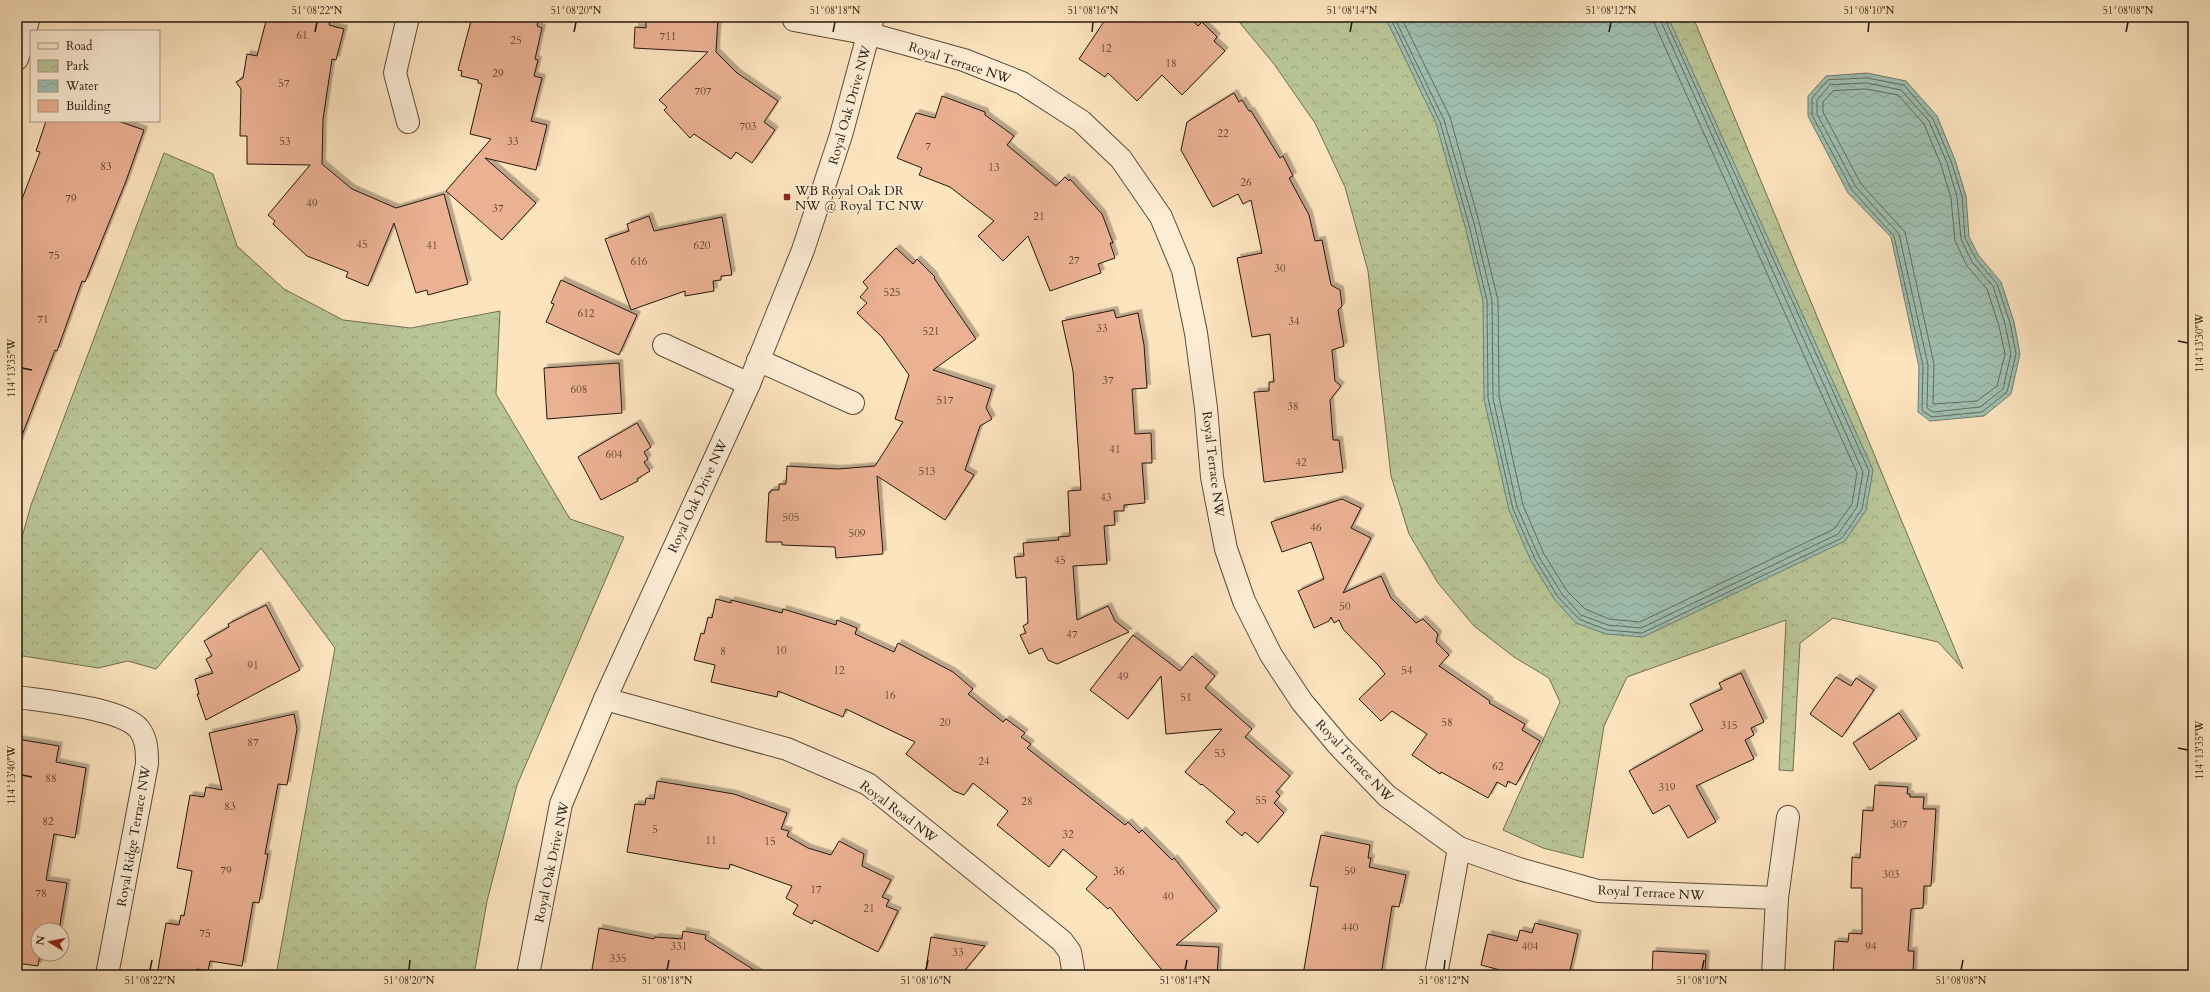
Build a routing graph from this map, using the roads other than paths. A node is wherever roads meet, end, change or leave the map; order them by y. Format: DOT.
graph roads {
  1 [pos="29,17"];
  2 [pos="408,17"];
  3 [pos="794,20"];
  4 [pos="871,25"];
  5 [pos="17,59"];
  6 [pos="408,122"];
  7 [pos="664,345"];
  8 [pos="758,360"];
  9 [pos="748,384"];
  10 [pos="853,403"];
  11 [pos="17,697"];
  12 [pos="605,699"];
  13 [pos="1788,817"];
  14 [pos="1459,848"];
  15 [pos="1777,898"];
  16 [pos="107,975"];
  17 [pos="528,975"];
  18 [pos="1074,975"];
  19 [pos="1436,975"];
  20 [pos="1773,975"];
  1 -- 5 [label="street"];
  2 -- 6 [label="street"];
  3 -- 4 [label="street, Royal Terrace NW"];
  4 -- 8 [label="street, Royal Oak Drive NW"];
  4 -- 14 [label="street, Royal Terrace NW"];
  7 -- 9 [label="street"];
  8 -- 9 [label="street, Royal Oak Drive NW"];
  8 -- 10 [label="street"];
  9 -- 12 [label="street, Royal Oak Drive NW"];
  11 -- 16 [label="street, Royal Ridge Terrace NW"];
  12 -- 17 [label="street, Royal Oak Drive NW"];
  12 -- 18 [label="street, Royal Road NW"];
  13 -- 15 [label="street"];
  14 -- 15 [label="street, Royal Terrace NW"];
  14 -- 19 [label="street"];
  15 -- 20 [label="street"];
}
